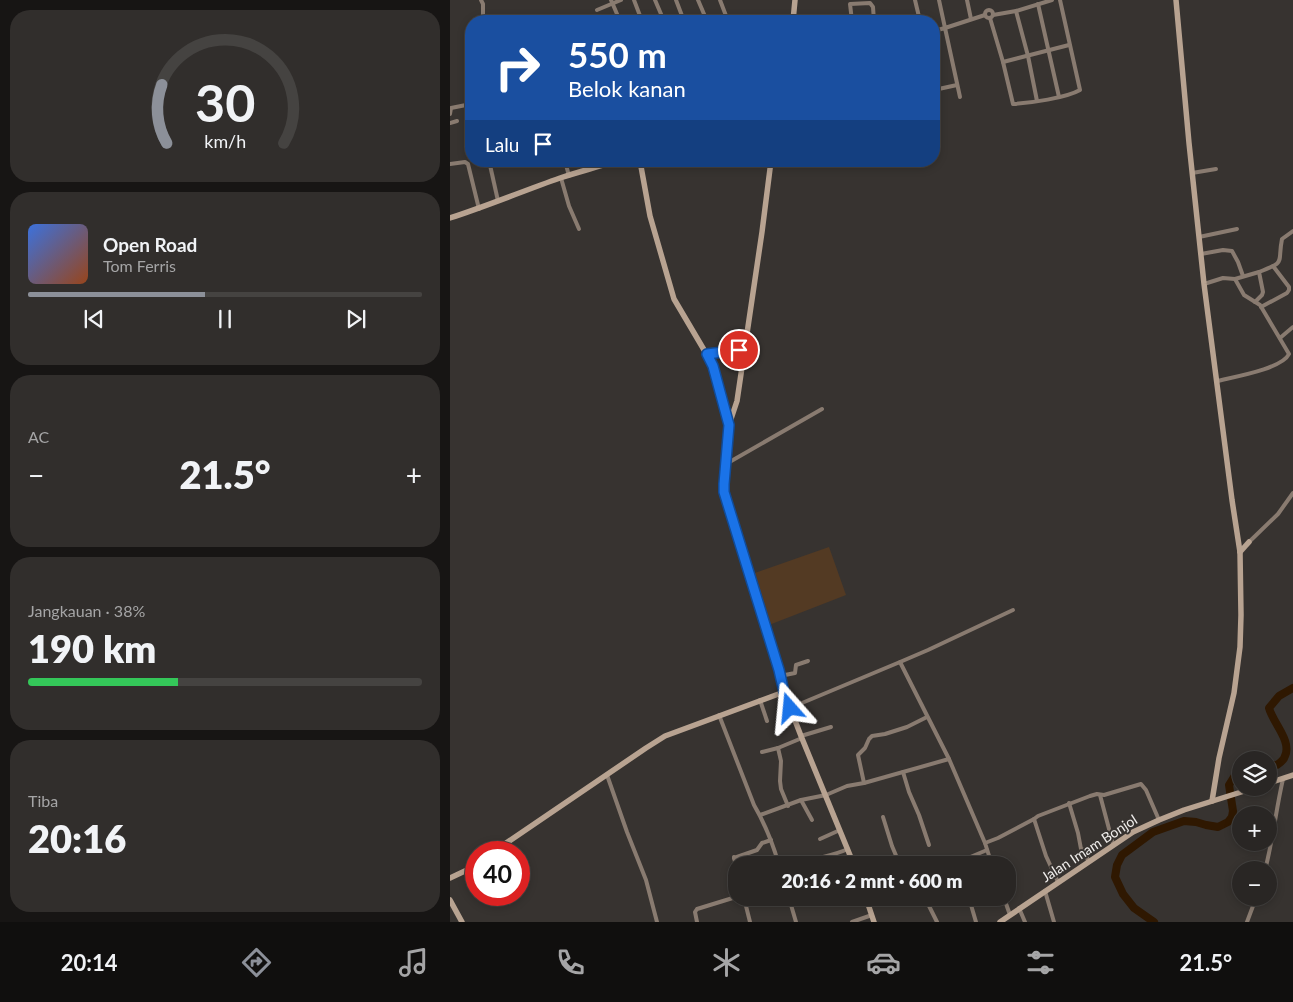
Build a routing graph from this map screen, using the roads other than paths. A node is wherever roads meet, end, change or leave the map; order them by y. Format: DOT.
graph roads {
  1 [pos="481,0"];
  2 [pos="621,0"];
  3 [pos="634,0"];
  4 [pos="655,0"];
  5 [pos="676,0"];
  6 [pos="698,0"];
  7 [pos="720,0"];
  8 [pos="795,0"];
  9 [pos="915,0"];
  10 [pos="939,0"];
  11 [pos="967,0"];
  12 [pos="1052,0"];
  13 [pos="1060,0"];
  14 [pos="1176,0"];
  15 [pos="612,2"];
  16 [pos="1038,4"];
  17 [pos="597,10"];
  18 [pos="1016,11"];
  19 [pos="483,15"];
  20 [pos="617,15"];
  21 [pos="640,15"];
  22 [pos="661,15"];
  23 [pos="682,15"];
  24 [pos="704,15"];
  25 [pos="726,15"];
  26 [pos="794,15"];
  27 [pos="851,15"];
  28 [pos="874,15"];
  29 [pos="919,15"];
  30 [pos="985,15"];
  31 [pos="992,17"];
  32 [pos="971,19"];
  33 [pos="944,28"];
  34 [pos="940,29"];
  35 [pos="1069,45"];
  36 [pos="1048,51"];
  37 [pos="1028,56"];
  38 [pos="1003,62"];
  39 [pos="957,85"];
  40 [pos="940,89"];
  41 [pos="960,97"];
  42 [pos="1059,97"];
  43 [pos="1038,101"];
  44 [pos="465,105"];
  45 [pos="450,114"];
  46 [pos="457,121"];
  47 [pos="450,123"];
  48 [pos="465,162"];
  49 [pos="450,164"];
  50 [pos="469,167"];
  51 [pos="491,167"];
  52 [pos="566,167"];
  53 [pos="591,167"];
  54 [pos="641,167"];
  55 [pos="770,167"];
  56 [pos="1216,169"];
  57 [pos="1192,173"];
  58 [pos="568,176"];
  59 [pos="562,178"];
  60 [pos="498,201"];
  61 [pos="479,209"];
  62 [pos="450,216"];
  63 [pos="579,229"];
  64 [pos="1237,229"];
  65 [pos="1293,231"];
  66 [pos="1200,237"];
  67 [pos="1201,254"];
  68 [pos="1273,266"];
  69 [pos="1259,272"];
  70 [pos="1243,276"];
  71 [pos="1235,279"];
  72 [pos="1204,284"];
  73 [pos="1255,302"];
  74 [pos="1261,307"];
  75 [pos="1293,327"];
  76 [pos="746,331"];
  77 [pos="1280,338"];
  78 [pos="707,354"];
  79 [pos="1216,381"];
  80 [pos="822,409"];
  81 [pos="729,425"];
  82 [pos="726,464"];
  83 [pos="1293,493"];
  84 [pos="1239,541"];
  85 [pos="1249,542"];
  86 [pos="1240,552"];
  87 [pos="1013,610"];
  88 [pos="808,660"];
  89 [pos="900,662"];
  90 [pos="781,678"];
  91 [pos="784,689"];
  92 [pos="760,700"];
  93 [pos="790,708"];
  94 [pos="719,715"];
  95 [pos="927,717"];
  96 [pos="768,721"];
  97 [pos="831,727"];
  98 [pos="801,737"];
  99 [pos="778,748"];
  100 [pos="762,752"];
  101 [pos="948,759"];
  102 [pos="903,772"];
  103 [pos="607,775"];
  104 [pos="1293,775"];
  105 [pos="1283,779"];
  106 [pos="1277,781"];
  107 [pos="864,783"];
  108 [pos="826,795"];
  109 [pos="1100,795"];
  110 [pos="1232,795"];
  111 [pos="801,800"];
  112 [pos="1212,801"];
  113 [pos="1069,803"];
  114 [pos="788,806"];
  115 [pos="760,815"];
  116 [pos="882,818"];
  117 [pos="1034,819"];
  118 [pos="812,820"];
  119 [pos="1159,820"];
  120 [pos="840,830"];
  121 [pos="820,839"];
  122 [pos="771,840"];
  123 [pos="509,841"];
  124 [pos="985,843"];
  125 [pos="1113,844"];
  126 [pos="929,845"];
  127 [pos="848,849"];
  128 [pos="987,850"];
  129 [pos="740,856"];
  130 [pos="776,856"];
  131 [pos="830,856"];
  132 [pos="851,856"];
  133 [pos="896,856"];
  134 [pos="972,856"];
  135 [pos="989,856"];
  136 [pos="1088,861"];
  137 [pos="1267,861"];
  138 [pos="465,871"];
  139 [pos="450,878"];
  140 [pos="1058,882"];
  141 [pos="1046,891"];
  142 [pos="728,899"];
  143 [pos="450,900"];
  144 [pos="746,906"];
  145 [pos="791,906"];
  146 [pos="869,906"];
  147 [pos="929,906"];
  148 [pos="971,906"];
  149 [pos="1007,906"];
  150 [pos="1253,906"];
  151 [pos="1020,908"];
  152 [pos="872,915"];
  153 [pos="1010,915"];
  154 [pos="462,922"];
  155 [pos="657,922"];
  156 [pos="697,922"];
  157 [pos="750,922"];
  158 [pos="796,922"];
  159 [pos="852,922"];
  160 [pos="874,922"];
  161 [pos="937,922"];
  162 [pos="976,922"];
  163 [pos="1000,922"];
  164 [pos="1025,922"];
  165 [pos="1054,922"];
  166 [pos="1247,922"];
  1 -- 19 [label="street"];
  2 -- 15 [label="street"];
  3 -- 21 [label="street"];
  4 -- 22 [label="street"];
  5 -- 23 [label="street"];
  6 -- 24 [label="street"];
  7 -- 25 [label="street"];
  8 -- 26 [label="street"];
  9 -- 29 [label="street"];
  10 -- 33 [label="street"];
  11 -- 32 [label="street"];
  12 -- 16 [label="street"];
  13 -- 35 [label="street"];
  14 -- 57 [label="street"];
  15 -- 17 [label="street"];
  15 -- 20 [label="street"];
  16 -- 18 [label="street"];
  16 -- 36 [label="street"];
  18 -- 31 [label="street"];
  18 -- 37 [label="street"];
  27 -- 28 [label="street"];
  30 -- 31 [label="street"];
  30 -- 31 [label="street"];
  30 -- 32 [label="street"];
  31 -- 38 [label="street"];
  32 -- 33 [label="street"];
  33 -- 34 [label="street"];
  33 -- 39 [label="street"];
  35 -- 36 [label="street"];
  35 -- 42 [label="street"];
  36 -- 37 [label="street"];
  36 -- 42 [label="street"];
  37 -- 38 [label="street"];
  37 -- 43 [label="street"];
  38 -- 43 [label="street"];
  39 -- 40 [label="street"];
  39 -- 41 [label="street"];
  42 -- 43 [label="street"];
  44 -- 45 [label="street"];
  46 -- 47 [label="street"];
  48 -- 49 [label="street"];
  50 -- 61 [label="street"];
  51 -- 60 [label="street"];
  52 -- 58 [label="street"];
  53 -- 58 [label="street"];
  54 -- 78 [label="street"];
  55 -- 76 [label="street"];
  56 -- 57 [label="street"];
  57 -- 66 [label="street"];
  58 -- 59 [label="street"];
  59 -- 60 [label="street"];
  59 -- 63 [label="street"];
  60 -- 61 [label="street"];
  61 -- 62 [label="street"];
  64 -- 66 [label="street"];
  65 -- 68 [label="street"];
  66 -- 67 [label="street"];
  67 -- 70 [label="street"];
  67 -- 72 [label="street"];
  68 -- 69 [label="street"];
  68 -- 74 [label="street"];
  69 -- 70 [label="street"];
  69 -- 73 [label="street"];
  70 -- 71 [label="street"];
  71 -- 72 [label="street"];
  71 -- 73 [label="street"];
  72 -- 79 [label="street"];
  73 -- 74 [label="street"];
  74 -- 77 [label="street"];
  75 -- 77 [label="street"];
  76 -- 78 [label="street"];
  76 -- 81 [label="street"];
  77 -- 79 [label="street"];
  78 -- 81 [label="street"];
  79 -- 84 [label="street"];
  80 -- 82 [label="street"];
  81 -- 82 [label="street"];
  82 -- 90 [label="street"];
  83 -- 85 [label="street"];
  84 -- 85 [label="street"];
  84 -- 86 [label="street"];
  85 -- 86 [label="street"];
  86 -- 112 [label="street"];
  87 -- 89 [label="street"];
  88 -- 90 [label="street"];
  89 -- 93 [label="street"];
  89 -- 95 [label="street"];
  90 -- 91 [label="street"];
  91 -- 92 [label="street"];
  91 -- 93 [label="street"];
  92 -- 94 [label="street"];
  92 -- 96 [label="street"];
  93 -- 98 [label="street"];
  94 -- 103 [label="street"];
  94 -- 115 [label="street"];
  95 -- 101 [label="street"];
  95 -- 107 [label="street"];
  97 -- 98 [label="street"];
  98 -- 99 [label="street"];
  98 -- 108 [label="street"];
  99 -- 100 [label="street"];
  99 -- 114 [label="street"];
  101 -- 102 [label="street"];
  101 -- 124 [label="street"];
  102 -- 107 [label="street"];
  102 -- 126 [label="street"];
  103 -- 123 [label="street"];
  103 -- 155 [label="street"];
  104 -- 105 [label="street"];
  105 -- 106 [label="street"];
  105 -- 137 [label="street"];
  107 -- 108 [label="street"];
  108 -- 111 [label="street"];
  108 -- 120 [label="street"];
  109 -- 113 [label="street"];
  109 -- 119 [label="street"];
  109 -- 125 [label="street"];
  110 -- 112 [label="street, Jalan Imam Bonjol"];
  111 -- 114 [label="street"];
  111 -- 118 [label="street"];
  112 -- 119 [label="street, Jalan Imam Bonjol"];
  113 -- 117 [label="street"];
  113 -- 136 [label="street"];
  114 -- 115 [label="street"];
  115 -- 122 [label="street"];
  116 -- 133 [label="street"];
  117 -- 124 [label="street"];
  117 -- 140 [label="street"];
  119 -- 125 [label="street, Jalan Imam Bonjol"];
  120 -- 121 [label="street"];
  120 -- 127 [label="street"];
  122 -- 129 [label="street"];
  122 -- 130 [label="street"];
  124 -- 128 [label="street"];
  125 -- 136 [label="street, Jalan Imam Bonjol"];
  127 -- 131 [label="street"];
  127 -- 132 [label="street"];
  128 -- 134 [label="street"];
  128 -- 135 [label="street"];
  136 -- 140 [label="street, Jalan Imam Bonjol"];
  138 -- 139 [label="street"];
  140 -- 141 [label="street, Jalan Imam Bonjol"];
  141 -- 151 [label="street, Jalan Imam Bonjol"];
  141 -- 165 [label="street"];
  142 -- 156 [label="street"];
  143 -- 154 [label="street"];
  144 -- 157 [label="street"];
  145 -- 158 [label="street"];
  146 -- 152 [label="street"];
  147 -- 161 [label="street"];
  148 -- 162 [label="street"];
  149 -- 153 [label="street"];
  150 -- 166 [label="street"];
  151 -- 153 [label="street, Jalan Imam Bonjol"];
  151 -- 164 [label="street"];
  152 -- 159 [label="street"];
  152 -- 160 [label="street"];
  153 -- 163 [label="street, Jalan Imam Bonjol"];
}
